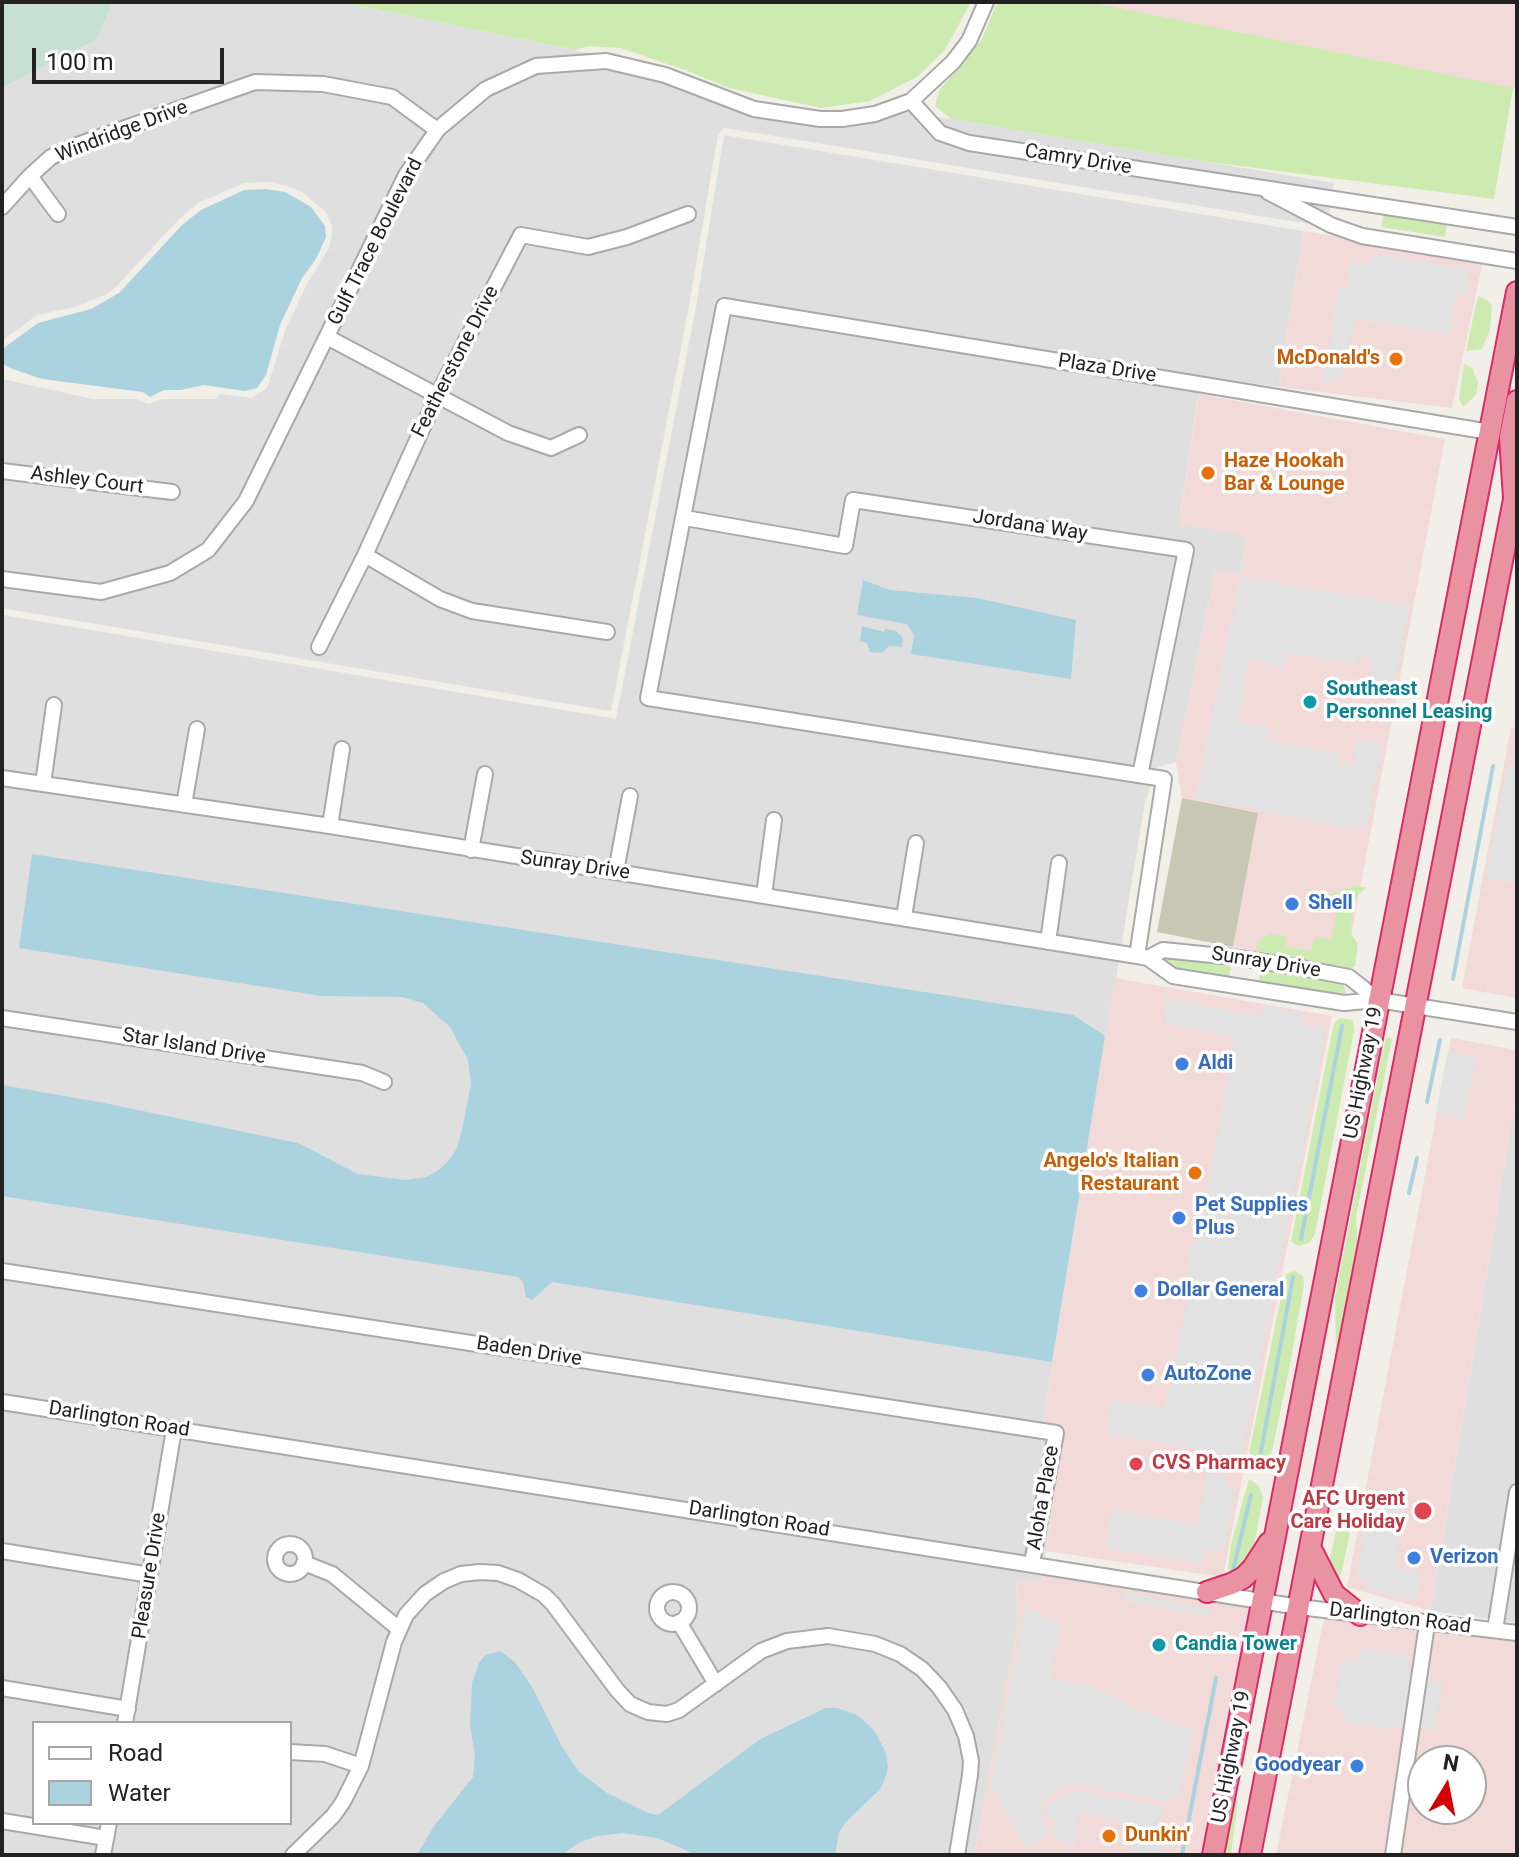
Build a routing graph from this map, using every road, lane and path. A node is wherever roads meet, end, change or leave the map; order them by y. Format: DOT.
graph roads {
  1 [pos="986,2"];
  2 [pos="911,101"];
  3 [pos="437,130"];
  4 [pos="30,176"];
  5 [pos="1260,188"];
  6 [pos="2,207"];
  7 [pos="58,214"];
  8 [pos="688,214"];
  9 [pos="1517,227"];
  10 [pos="1517,261"];
  11 [pos="1517,292"];
  12 [pos="327,337"];
  13 [pos="437,396"];
  14 [pos="1517,401"];
  15 [pos="1490,432"];
  16 [pos="579,435"];
  17 [pos="2,471"];
  18 [pos="1516,491"];
  19 [pos="172,492"];
  20 [pos="685,518"];
  21 [pos="365,555"];
  22 [pos="2,579"];
  23 [pos="607,632"];
  24 [pos="319,647"];
  25 [pos="54,705"];
  26 [pos="197,729"];
  27 [pos="342,749"];
  28 [pos="485,774"];
  29 [pos="1140,775"];
  30 [pos="2,778"];
  31 [pos="43,784"];
  32 [pos="630,796"];
  33 [pos="184,805"];
  34 [pos="774,820"];
  35 [pos="330,826"];
  36 [pos="916,843"];
  37 [pos="471,850"];
  38 [pos="1059,863"];
  39 [pos="616,871"];
  40 [pos="764,895"];
  41 [pos="904,917"];
  42 [pos="1048,942"];
  43 [pos="1142,957"];
  44 [pos="1378,1000"];
  45 [pos="1415,1007"];
  46 [pos="2,1018"];
  47 [pos="1517,1022"];
  48 [pos="384,1082"];
  49 [pos="2,1271"];
  50 [pos="2,1402"];
  51 [pos="174,1429"];
  52 [pos="1056,1433"];
  53 [pos="1516,1501"];
  54 [pos="1275,1533"];
  55 [pos="1310,1547"];
  56 [pos="2,1551"];
  57 [pos="304,1563"];
  58 [pos="1032,1563"];
  59 [pos="150,1575"];
  60 [pos="1207,1592"];
  61 [pos="1262,1601"];
  62 [pos="1299,1607"];
  63 [pos="1360,1615"];
  64 [pos="679,1622"];
  65 [pos="1427,1624"];
  66 [pos="399,1629"];
  67 [pos="1495,1630"];
  68 [pos="1517,1633"];
  69 [pos="716,1684"];
  70 [pos="2,1688"];
  71 [pos="126,1716"];
  72 [pos="292,1752"];
  73 [pos="361,1766"];
  74 [pos="2,1821"];
  75 [pos="32,1824"];
  76 [pos="49,1825"];
  77 [pos="108,1830"];
  78 [pos="103,1855"];
  79 [pos="293,1855"];
  80 [pos="957,1855"];
  81 [pos="1213,1855"];
  82 [pos="1250,1855"];
  83 [pos="1393,1855"];
  1 -- 2 [label="street, Gulf Trace Boulevard"];
  2 -- 3 [label="street, Gulf Trace Boulevard"];
  2 -- 5 [label="street, Camry Drive"];
  3 -- 4 [label="street, Windridge Drive"];
  3 -- 12 [label="street, Gulf Trace Boulevard"];
  4 -- 6 [label="street, Windridge Drive"];
  4 -- 7 [label="street"];
  5 -- 9 [label="street, Camry Drive"];
  5 -- 10 [label="street, Camry Drive"];
  8 -- 13 [label="street, Featherstone Drive"];
  11 -- 15 [label="highway, US Highway 19"];
  12 -- 13 [label="street"];
  12 -- 22 [label="street, Gulf Trace Boulevard"];
  13 -- 16 [label="street"];
  13 -- 21 [label="street, Featherstone Drive"];
  14 -- 18 [label="highway, US Highway 19"];
  15 -- 20 [label="street, Plaza Drive"];
  15 -- 44 [label="highway, US Highway 19"];
  17 -- 19 [label="street, Ashley Court"];
  18 -- 45 [label="highway, US Highway 19"];
  20 -- 29 [label="street"];
  20 -- 29 [label="street, Jordana Way"];
  21 -- 23 [label="street"];
  21 -- 24 [label="street, Featherstone Drive"];
  25 -- 31 [label="street"];
  26 -- 33 [label="street"];
  27 -- 35 [label="street"];
  28 -- 37 [label="street"];
  29 -- 43 [label="street"];
  30 -- 31 [label="street, Sunray Drive"];
  31 -- 33 [label="street, Sunray Drive"];
  32 -- 39 [label="street"];
  33 -- 35 [label="street, Sunray Drive"];
  34 -- 40 [label="street"];
  35 -- 37 [label="street, Sunray Drive"];
  36 -- 41 [label="street"];
  37 -- 39 [label="street, Sunray Drive"];
  38 -- 42 [label="street"];
  39 -- 40 [label="street, Sunray Drive"];
  40 -- 41 [label="street, Sunray Drive"];
  41 -- 42 [label="street, Sunray Drive"];
  42 -- 43 [label="street, Sunray Drive"];
  43 -- 44 [label="street, Sunray Drive"];
  43 -- 44 [label="street, Sunray Drive"];
  44 -- 45 [label="street, Sunray Drive"];
  44 -- 54 [label="highway, US Highway 19"];
  45 -- 47 [label="street, Sunray Drive"];
  45 -- 55 [label="highway, US Highway 19"];
  46 -- 48 [label="street, Star Island Drive"];
  49 -- 52 [label="street, Baden Drive"];
  50 -- 51 [label="street, Darlington Road"];
  51 -- 58 [label="street, Darlington Road"];
  51 -- 59 [label="street, Pleasure Drive"];
  52 -- 58 [label="street, Aloha Place"];
  53 -- 67 [label="street"];
  54 -- 60 [label="highway"];
  54 -- 61 [label="highway, US Highway 19"];
  55 -- 62 [label="highway, US Highway 19"];
  55 -- 63 [label="highway"];
  56 -- 59 [label="street"];
  57 -- 66 [label="street"];
  58 -- 60 [label="street, Darlington Road"];
  59 -- 71 [label="street, Pleasure Drive"];
  60 -- 61 [label="street, Darlington Road"];
  61 -- 62 [label="street, Darlington Road"];
  61 -- 81 [label="highway, US Highway 19"];
  62 -- 63 [label="street, Darlington Road"];
  62 -- 82 [label="highway, US Highway 19"];
  63 -- 65 [label="street, Darlington Road"];
  64 -- 69 [label="street"];
  65 -- 67 [label="street, Darlington Road"];
  65 -- 83 [label="street"];
  66 -- 69 [label="street"];
  66 -- 73 [label="street"];
  67 -- 68 [label="street, Darlington Road"];
  69 -- 80 [label="street"];
  70 -- 71 [label="street"];
  72 -- 73 [label="street"];
  73 -- 79 [label="street"];
  74 -- 75 [label="street"];
  76 -- 77 [label="street"];
  77 -- 78 [label="street"];
}
